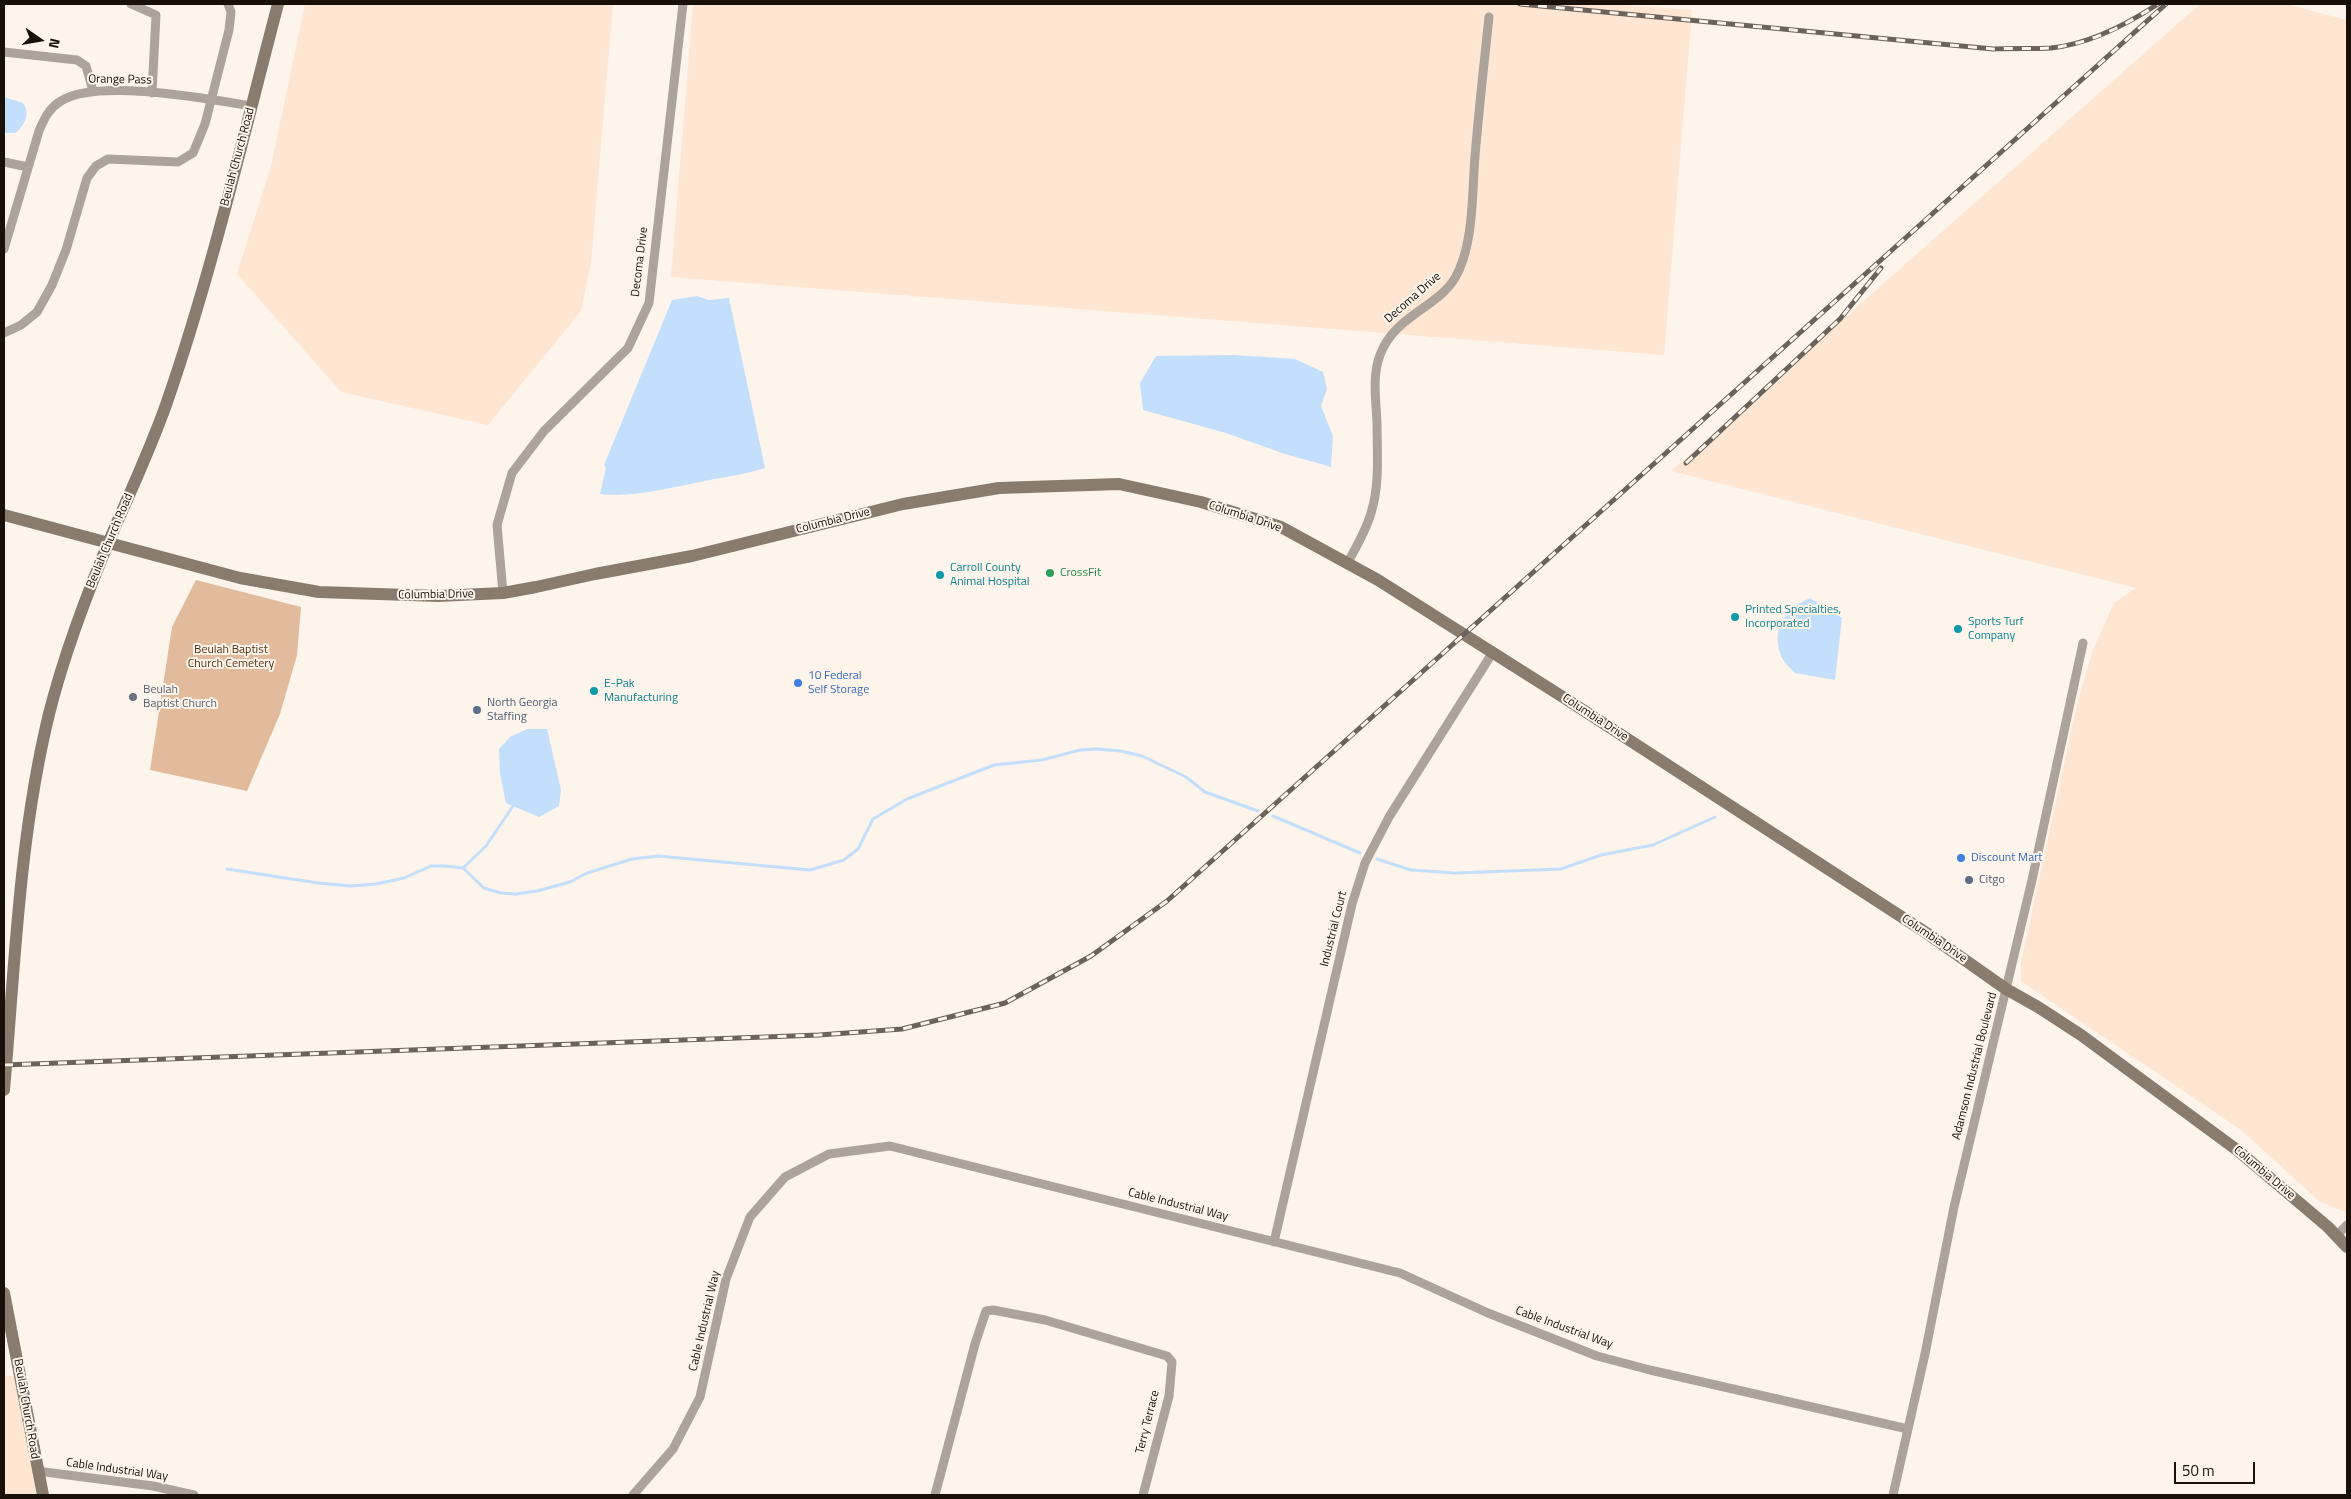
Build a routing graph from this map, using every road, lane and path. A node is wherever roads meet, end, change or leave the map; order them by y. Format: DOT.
graph roads {
  1 [pos="131,4"];
  2 [pos="228,4"];
  3 [pos="278,4"];
  4 [pos="683,4"];
  5 [pos="1489,17"];
  6 [pos="4,52"];
  7 [pos="92,91"];
  8 [pos="152,93"];
  9 [pos="210,100"];
  10 [pos="251,106"];
  11 [pos="4,162"];
  12 [pos="28,167"];
  13 [pos="7,225"];
  14 [pos="4,249"];
  15 [pos="4,333"];
  16 [pos="4,515"];
  17 [pos="108,543"];
  18 [pos="1347,564"];
  19 [pos="503,593"];
  20 [pos="2084,643"];
  21 [pos="1493,652"];
  22 [pos="2006,989"];
  23 [pos="4,1090"];
  24 [pos="2347,1225"];
  25 [pos="2336,1236"];
  26 [pos="1274,1242"];
  27 [pos="2347,1247"];
  28 [pos="4,1293"];
  29 [pos="6,1315"];
  30 [pos="1908,1429"];
  31 [pos="37,1471"];
  32 [pos="43,1495"];
  33 [pos="194,1495"];
  34 [pos="633,1495"];
  35 [pos="935,1495"];
  36 [pos="1143,1495"];
  37 [pos="1893,1495"];
  1 -- 8 [label="street"];
  2 -- 9 [label="street"];
  3 -- 10 [label="main road, Beulah Church Road"];
  4 -- 19 [label="street, Decoma Drive"];
  5 -- 18 [label="street, Decoma Drive"];
  6 -- 7 [label="street"];
  7 -- 8 [label="street, Orange Pass"];
  7 -- 12 [label="street, Orange Pass"];
  8 -- 9 [label="street, Orange Pass"];
  9 -- 10 [label="street, Orange Pass"];
  9 -- 15 [label="street"];
  10 -- 17 [label="main road, Beulah Church Road"];
  11 -- 12 [label="street"];
  12 -- 13 [label="street, Orange Pass"];
  13 -- 14 [label="street, Orange Pass"];
  16 -- 17 [label="main road, Columbia Drive"];
  17 -- 19 [label="main road, Columbia Drive"];
  17 -- 23 [label="main road, Beulah Church Road"];
  18 -- 19 [label="main road, Columbia Drive"];
  18 -- 21 [label="main road, Columbia Drive"];
  20 -- 22 [label="street, Adamson Industrial Boulevard"];
  21 -- 22 [label="main road, Columbia Drive"];
  21 -- 26 [label="street, Industrial Court"];
  22 -- 25 [label="main road, Columbia Drive"];
  22 -- 30 [label="street, Adamson Industrial Boulevard"];
  24 -- 25 [label="street"];
  25 -- 27 [label="main road, Columbia Drive"];
  26 -- 30 [label="street, Cable Industrial Way"];
  26 -- 34 [label="street, Cable Industrial Way"];
  28 -- 29 [label="main road, Beulah Church Road"];
  29 -- 31 [label="main road, Beulah Church Road"];
  30 -- 37 [label="street, Adamson Industrial Boulevard"];
  31 -- 32 [label="main road, Beulah Church Road"];
  31 -- 33 [label="street, Cable Industrial Way"];
  35 -- 36 [label="street, Terry Terrace"];
}
